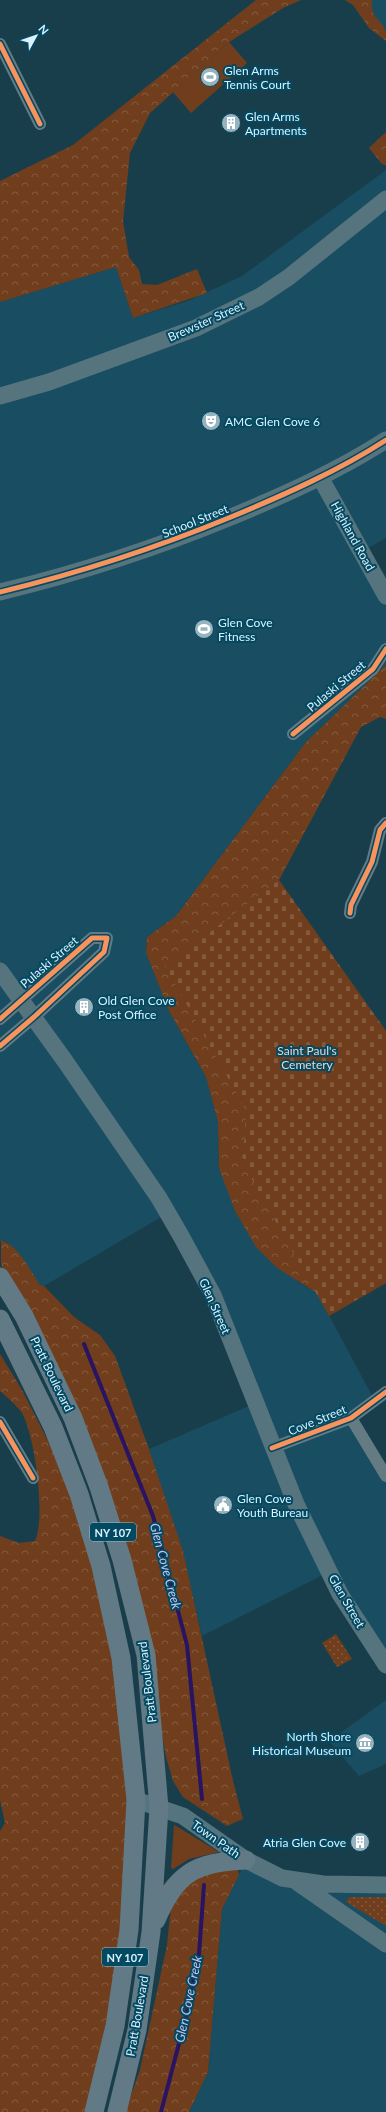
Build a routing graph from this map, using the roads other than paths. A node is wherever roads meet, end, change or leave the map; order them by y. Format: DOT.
graph roads {
  1 [pos="0,44"];
  2 [pos="40,124"];
  3 [pos="386,199"];
  4 [pos="0,396"];
  5 [pos="386,440"];
  6 [pos="320,477"];
  7 [pos="0,592"];
  8 [pos="386,596"];
  9 [pos="386,649"];
  10 [pos="293,734"];
  11 [pos="386,823"];
  12 [pos="350,912"];
  13 [pos="0,971"];
  14 [pos="22,999"];
  15 [pos="34,1017"];
  16 [pos="0,1019"];
  17 [pos="0,1046"];
  18 [pos="0,1278"];
  19 [pos="0,1319"];
  20 [pos="386,1392"];
  21 [pos="351,1418"];
  22 [pos="0,1422"];
  23 [pos="272,1448"];
  24 [pos="386,1476"];
  25 [pos="33,1478"];
  26 [pos="386,1665"];
  27 [pos="136,1800"];
  28 [pos="159,1808"];
  29 [pos="246,1860"];
  30 [pos="295,1881"];
  31 [pos="386,1885"];
  32 [pos="151,1932"];
  33 [pos="386,1944"];
  34 [pos="94,2112"];
  35 [pos="117,2112"];
  1 -- 2 [label="street"];
  3 -- 4 [label="main road, Brewster Street"];
  5 -- 6 [label="main road, School Street"];
  6 -- 7 [label="main road, School Street"];
  6 -- 8 [label="main road, Highland Road"];
  9 -- 10 [label="street, Pulaski Street"];
  11 -- 12 [label="street"];
  13 -- 14 [label="main road, Glen Street"];
  14 -- 15 [label="main road, Glen Street"];
  14 -- 15 [label="street, Pulaski Street"];
  14 -- 16 [label="street, Pulaski Street"];
  15 -- 17 [label="street, Pulaski Street"];
  15 -- 23 [label="main road, Glen Street"];
  18 -- 28 [label="main road, Pratt Boulevard / NY 107"];
  19 -- 27 [label="main road, Pratt Boulevard / NY 107"];
  20 -- 21 [label="street, Cove Street"];
  21 -- 23 [label="street, Cove Street"];
  21 -- 24 [label="street"];
  22 -- 25 [label="street"];
  23 -- 26 [label="main road, Glen Street"];
  27 -- 28 [label="main road, Town Path"];
  27 -- 34 [label="main road, Pratt Boulevard / NY 107"];
  28 -- 29 [label="main road, Town Path"];
  28 -- 32 [label="main road, Pratt Boulevard / NY 107"];
  29 -- 30 [label="main road, Town Path"];
  29 -- 32 [label="main road"];
  30 -- 31 [label="main road, Town Path"];
  30 -- 33 [label="main road, Town Path"];
  32 -- 35 [label="main road, Pratt Boulevard / NY 107"];
}
